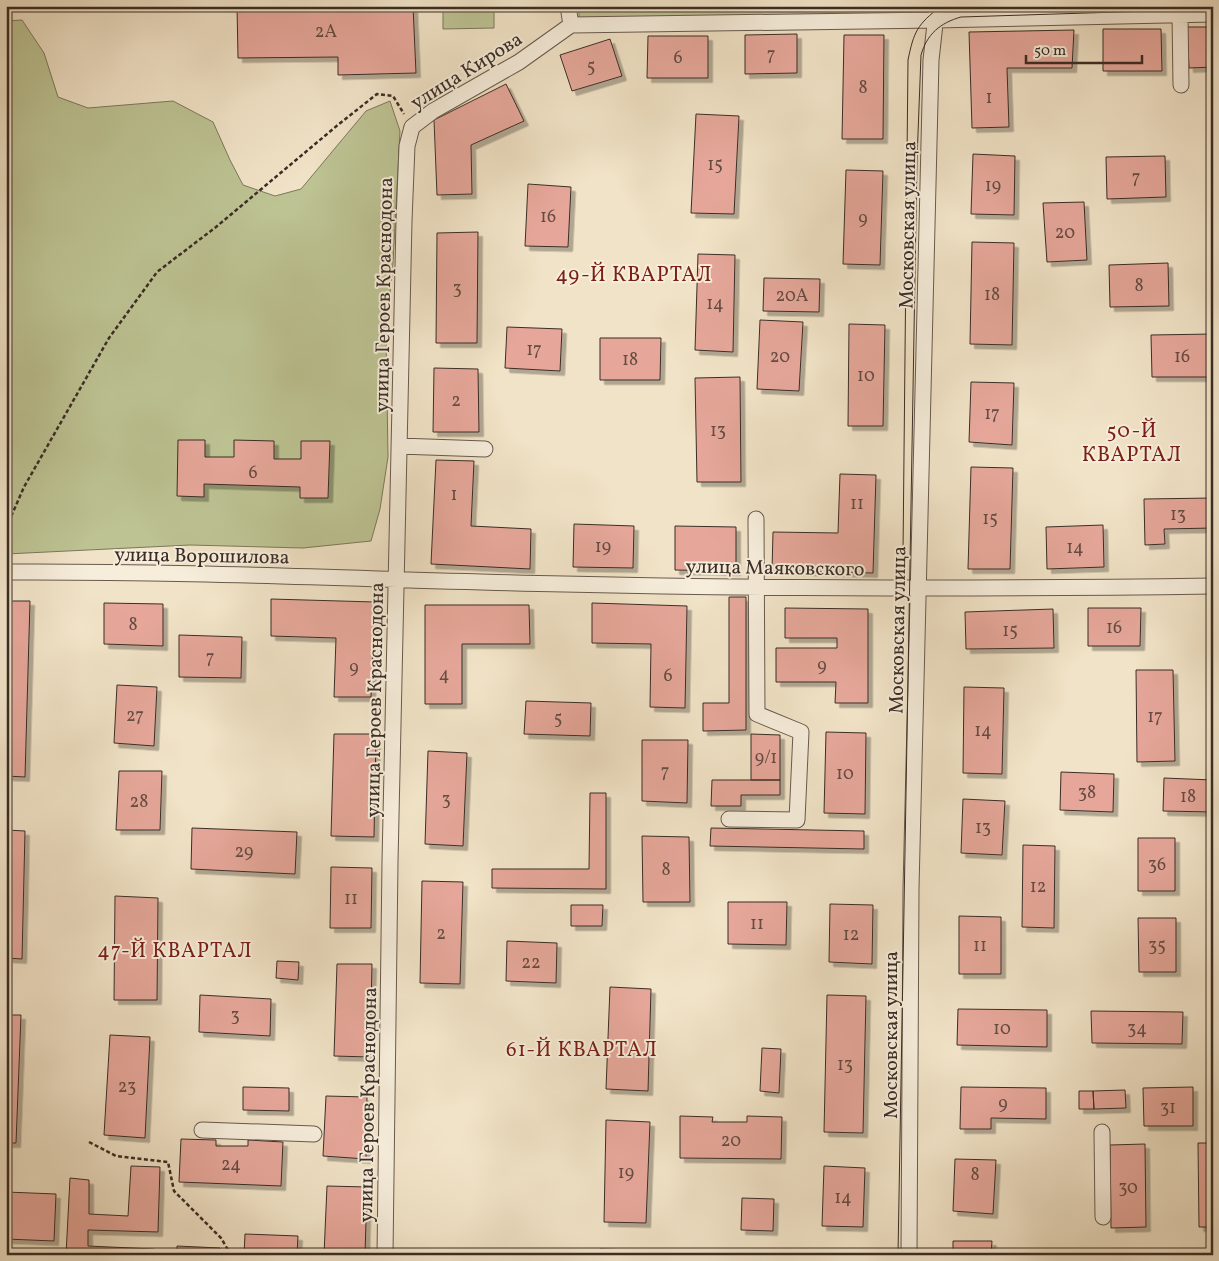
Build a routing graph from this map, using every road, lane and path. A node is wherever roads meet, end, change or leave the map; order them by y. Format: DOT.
graph roads {
  1 [pos="568,6"];
  2 [pos="936,13"];
  3 [pos="1213,14"];
  4 [pos="1180,15"];
  5 [pos="571,24"];
  6 [pos="1180,85"];
  7 [pos="412,127"];
  8 [pos="406,146"];
  9 [pos="399,446"];
  10 [pos="485,449"];
  11 [pos="756,519"];
  12 [pos="6,528"];
  13 [pos="6,572"];
  14 [pos="397,579"];
  15 [pos="755,586"];
  16 [pos="1213,586"];
  17 [pos="918,589"];
  18 [pos="729,819"];
  19 [pos="202,1130"];
  20 [pos="1102,1132"];
  21 [pos="314,1134"];
  22 [pos="89,1142"];
  23 [pos="1103,1217"];
  24 [pos="231,1255"];
  25 [pos="385,1255"];
  26 [pos="909,1255"];
  1 -- 5 [label="street"];
  2 -- 4 [label="street"];
  2 -- 5 [label="street"];
  2 -- 17 [label="street, Московская улица"];
  3 -- 4 [label="street"];
  4 -- 6 [label="street"];
  5 -- 7 [label="street, улица Кирова"];
  7 -- 8 [label="street, улица Кирова"];
  7 -- 12 [label="path"];
  8 -- 9 [label="street, улица Героев Краснодона"];
  9 -- 10 [label="street"];
  9 -- 14 [label="street, улица Героев Краснодона"];
  11 -- 15 [label="street"];
  13 -- 14 [label="street, улица Ворошилова"];
  14 -- 15 [label="street, улица Маяковского"];
  14 -- 25 [label="street, улица Героев Краснодона"];
  15 -- 17 [label="street, улица Маяковского"];
  15 -- 18 [label="street"];
  16 -- 17 [label="street, улица Маяковского"];
  17 -- 26 [label="street, Московская улица"];
  19 -- 21 [label="street"];
  20 -- 23 [label="street"];
  22 -- 24 [label="path"];
}
